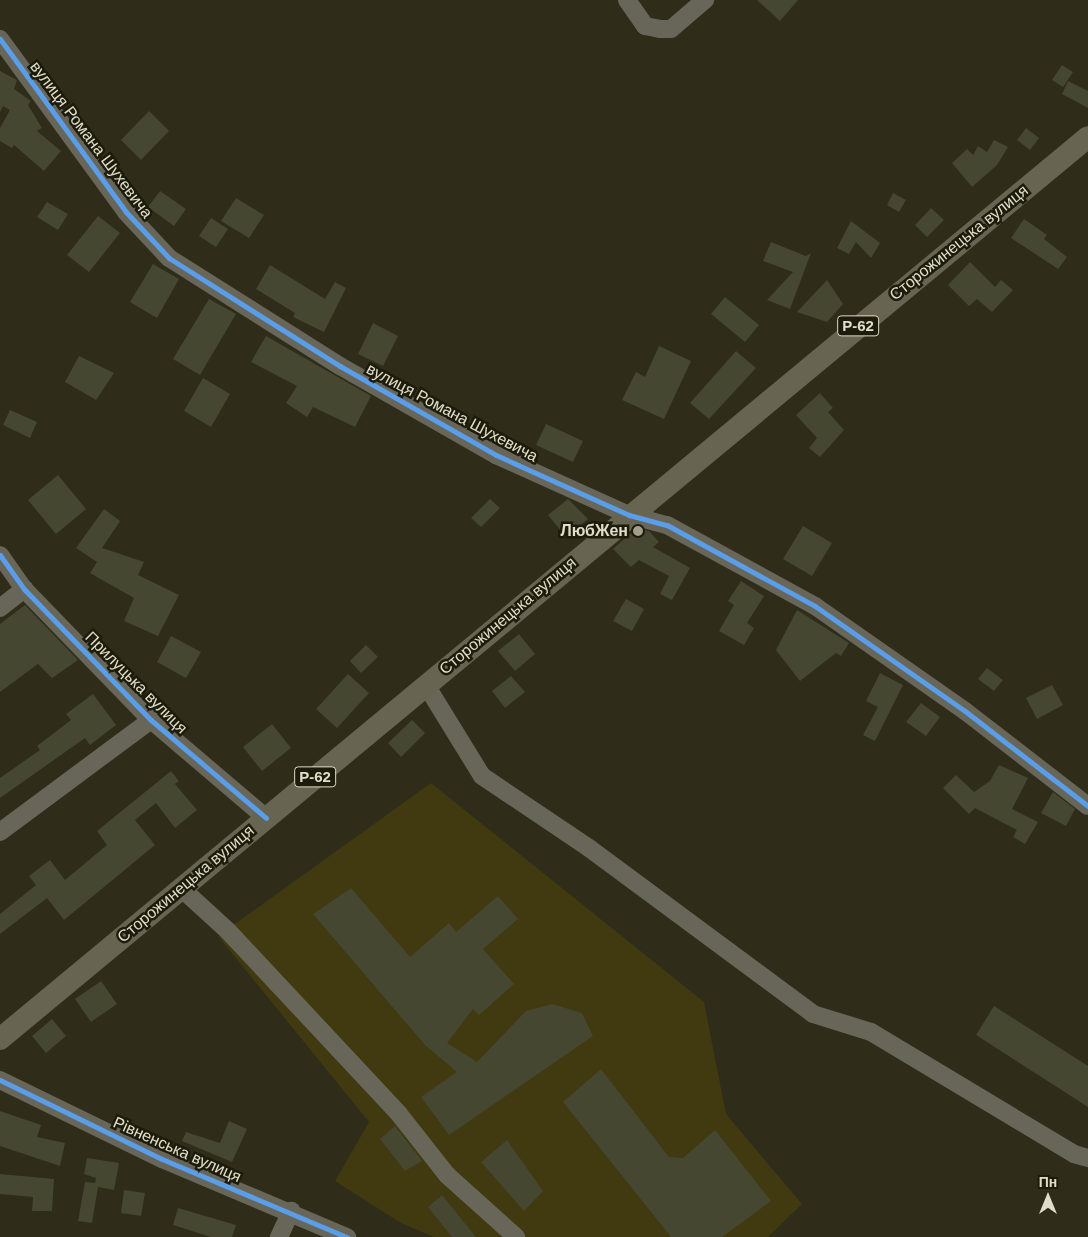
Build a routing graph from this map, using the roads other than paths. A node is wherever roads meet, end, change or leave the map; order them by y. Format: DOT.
graph roads {
  1 [pos="627,0"];
  2 [pos="705,0"];
  3 [pos="0,39"];
  4 [pos="1088,137"];
  5 [pos="629,515"];
  6 [pos="0,555"];
  7 [pos="24,589"];
  8 [pos="0,608"];
  9 [pos="426,684"];
  10 [pos="151,720"];
  11 [pos="1088,806"];
  12 [pos="266,818"];
  13 [pos="0,832"];
  14 [pos="181,888"];
  15 [pos="0,1039"];
  16 [pos="0,1080"];
  17 [pos="1088,1158"];
  18 [pos="291,1211"];
  19 [pos="279,1237"];
  20 [pos="347,1237"];
  21 [pos="516,1237"];
  1 -- 2 [label="street"];
  3 -- 5 [label="street, вулиця Романа Шухевича"];
  4 -- 5 [label="main road, Сторожинецька вулиця / Р-62"];
  5 -- 9 [label="main road, Сторожинецька вулиця / Р-62"];
  5 -- 11 [label="street, вулиця Романа Шухевича"];
  6 -- 7 [label="street, Прилуцька вулиця"];
  7 -- 8 [label="street"];
  7 -- 10 [label="street, Прилуцька вулиця"];
  9 -- 12 [label="main road, Сторожинецька вулиця / Р-62"];
  9 -- 17 [label="street"];
  10 -- 12 [label="street, Прилуцька вулиця"];
  10 -- 13 [label="street"];
  12 -- 14 [label="main road, Сторожинецька вулиця / Р-62"];
  14 -- 15 [label="main road, Сторожинецька вулиця / Р-62"];
  14 -- 21 [label="street"];
  16 -- 18 [label="street, Рівненська вулиця"];
  18 -- 19 [label="street"];
  18 -- 20 [label="street, Рівненська вулиця"];
}
